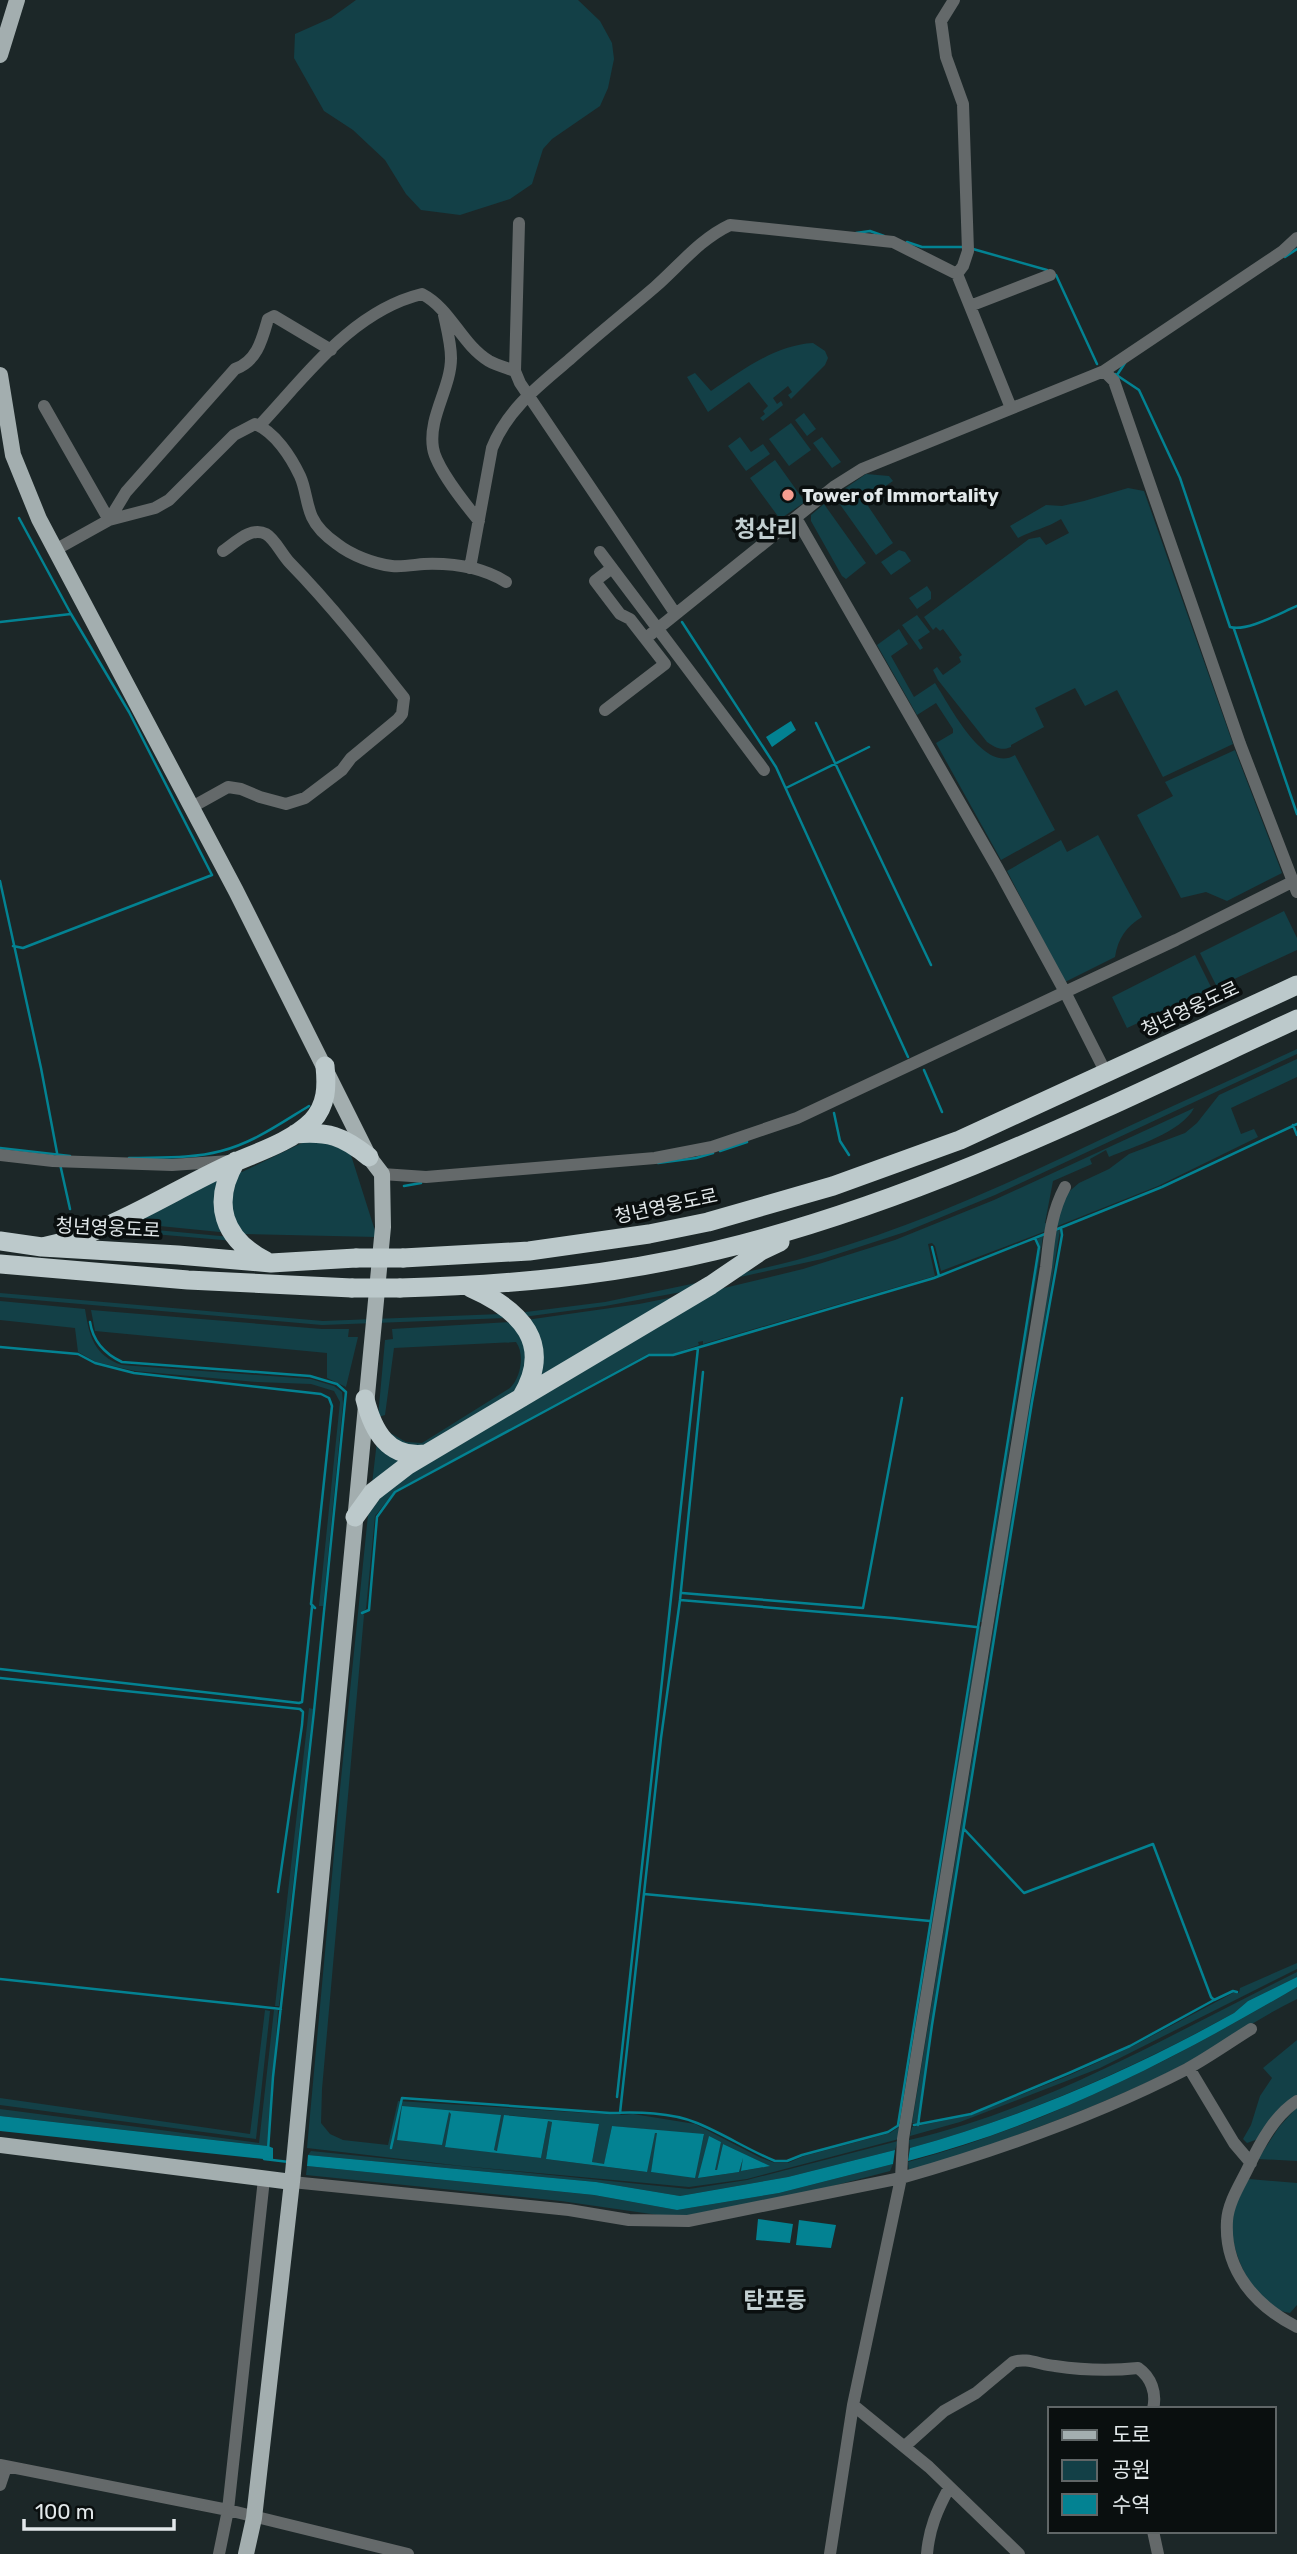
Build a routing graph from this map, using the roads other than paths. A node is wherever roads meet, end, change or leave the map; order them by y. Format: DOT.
graph roads {
  1 [pos="17,0"];
  2 [pos="954,0"];
  3 [pos="0,55"];
  4 [pos="519,223"];
  5 [pos="1297,238"];
  6 [pos="957,274"];
  7 [pos="1050,275"];
  8 [pos="970,306"];
  9 [pos="444,311"];
  10 [pos="331,350"];
  11 [pos="515,371"];
  12 [pos="1104,371"];
  13 [pos="0,376"];
  14 [pos="526,396"];
  15 [pos="44,406"];
  16 [pos="1011,408"];
  17 [pos="259,426"];
  18 [pos="3,427"];
  19 [pos="796,517"];
  20 [pos="109,520"];
  21 [pos="479,522"];
  22 [pos="55,550"];
  23 [pos="223,551"];
  24 [pos="600,552"];
  25 [pos="470,568"];
  26 [pos="612,568"];
  27 [pos="506,582"];
  28 [pos="675,613"];
  29 [pos="659,628"];
  30 [pos="646,638"];
  31 [pos="605,710"];
  32 [pos="764,770"];
  33 [pos="192,807"];
  34 [pos="1295,887"];
  35 [pos="1297,985"];
  36 [pos="1065,992"];
  37 [pos="1297,1019"];
  38 [pos="325,1066"];
  39 [pos="1106,1073"];
  40 [pos="295,1134"];
  41 [pos="0,1156"];
  42 [pos="369,1157"];
  43 [pos="236,1161"];
  44 [pos="382,1174"];
  45 [pos="1065,1187"];
  46 [pos="842,1215"];
  47 [pos="0,1241"];
  48 [pos="42,1247"];
  49 [pos="271,1263"];
  50 [pos="0,1264"];
  51 [pos="468,1286"];
  52 [pos="365,1399"];
  53 [pos="520,1399"];
  54 [pos="430,1453"];
  55 [pos="355,1517"];
  56 [pos="1251,2029"];
  57 [pos="1189,2068"];
  58 [pos="1297,2101"];
  59 [pos="0,2145"];
  60 [pos="1251,2163"];
  61 [pos="292,2177"];
  62 [pos="901,2178"];
  63 [pos="264,2179"];
  64 [pos="1295,2323"];
  65 [pos="853,2405"];
  66 [pos="1153,2407"];
  67 [pos="905,2446"];
  68 [pos="3,2466"];
  69 [pos="0,2485"];
  70 [pos="949,2488"];
  71 [pos="228,2510"];
  72 [pos="254,2518"];
  73 [pos="1153,2533"];
  74 [pos="219,2554"];
  75 [pos="246,2554"];
  76 [pos="408,2554"];
  77 [pos="830,2554"];
  78 [pos="927,2554"];
  79 [pos="1019,2554"];
  80 [pos="1158,2554"];
  1 -- 3 [label="main road"];
  2 -- 6 [label="street"];
  4 -- 11 [label="street"];
  5 -- 12 [label="street"];
  6 -- 8 [label="street"];
  6 -- 14 [label="street"];
  7 -- 8 [label="street"];
  8 -- 16 [label="street"];
  9 -- 10 [label="street"];
  9 -- 11 [label="street"];
  9 -- 21 [label="street"];
  10 -- 17 [label="street"];
  10 -- 20 [label="street"];
  11 -- 14 [label="street"];
  12 -- 16 [label="street"];
  12 -- 34 [label="street"];
  13 -- 18 [label="main road"];
  14 -- 21 [label="street"];
  14 -- 28 [label="street"];
  15 -- 20 [label="street"];
  16 -- 19 [label="street"];
  17 -- 20 [label="street"];
  17 -- 25 [label="street"];
  18 -- 22 [label="main road"];
  19 -- 28 [label="street"];
  19 -- 36 [label="street"];
  20 -- 22 [label="street"];
  21 -- 25 [label="street"];
  22 -- 33 [label="main road"];
  23 -- 33 [label="street"];
  24 -- 26 [label="street"];
  25 -- 27 [label="street"];
  26 -- 29 [label="street"];
  26 -- 30 [label="street"];
  28 -- 29 [label="street"];
  29 -- 30 [label="street"];
  29 -- 32 [label="street"];
  30 -- 31 [label="street"];
  33 -- 38 [label="main road"];
  34 -- 36 [label="street"];
  35 -- 39 [label="highway, 청년영웅도로"];
  36 -- 39 [label="street"];
  36 -- 44 [label="street"];
  37 -- 46 [label="highway"];
  38 -- 40 [label="highway"];
  38 -- 42 [label="main road"];
  39 -- 49 [label="highway, 청년영웅도로, bridge"];
  40 -- 42 [label="highway"];
  40 -- 43 [label="highway"];
  41 -- 43 [label="street"];
  42 -- 44 [label="main road"];
  43 -- 48 [label="highway"];
  43 -- 49 [label="highway"];
  44 -- 52 [label="main road"];
  45 -- 62 [label="street"];
  46 -- 51 [label="highway"];
  46 -- 53 [label="highway"];
  47 -- 48 [label="highway, 청년영웅도로"];
  48 -- 49 [label="highway, 청년영웅도로"];
  50 -- 51 [label="highway, bridge"];
  51 -- 53 [label="highway"];
  52 -- 54 [label="highway"];
  52 -- 55 [label="main road"];
  53 -- 54 [label="highway"];
  54 -- 55 [label="highway"];
  55 -- 61 [label="main road"];
  56 -- 57 [label="street"];
  57 -- 60 [label="street"];
  57 -- 62 [label="street"];
  58 -- 60 [label="street"];
  59 -- 63 [label="main road"];
  60 -- 64 [label="street"];
  61 -- 62 [label="street"];
  61 -- 63 [label="main road"];
  61 -- 72 [label="main road"];
  62 -- 65 [label="street"];
  63 -- 71 [label="street"];
  65 -- 67 [label="street"];
  65 -- 77 [label="street"];
  66 -- 67 [label="street"];
  67 -- 70 [label="street"];
  68 -- 69 [label="street"];
  68 -- 71 [label="street"];
  70 -- 78 [label="street"];
  70 -- 79 [label="street"];
  71 -- 72 [label="street"];
  71 -- 74 [label="street"];
  72 -- 75 [label="main road"];
  72 -- 76 [label="street"];
  73 -- 80 [label="street"];
}
